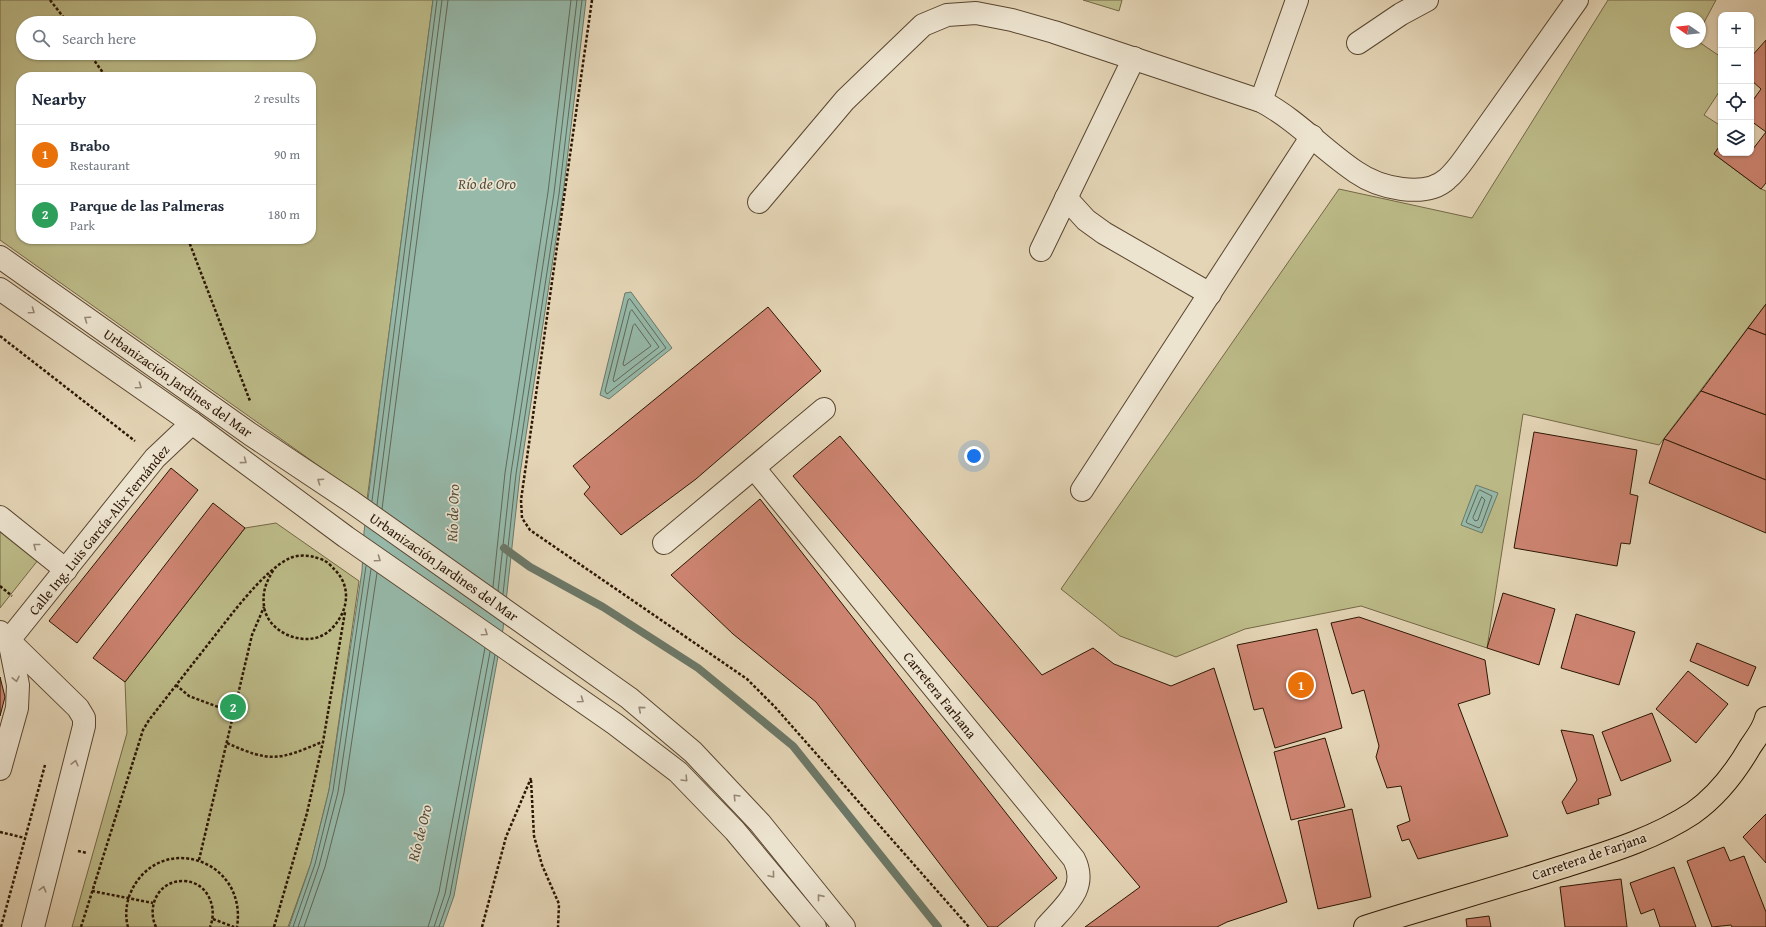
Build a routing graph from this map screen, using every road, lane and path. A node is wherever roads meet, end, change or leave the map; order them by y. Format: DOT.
graph roads {
  1 [pos="50,0"];
  2 [pos="592,0"];
  3 [pos="1297,0"];
  4 [pos="1427,0"];
  5 [pos="1577,0"];
  6 [pos="63,16"];
  7 [pos="1358,43"];
  8 [pos="1134,58"];
  9 [pos="94,60"];
  10 [pos="102,72"];
  11 [pos="1262,101"];
  12 [pos="1312,136"];
  13 [pos="1066,198"];
  14 [pos="759,202"];
  15 [pos="190,244"];
  16 [pos="1041,250"];
  17 [pos="0,257"];
  18 [pos="0,289"];
  19 [pos="1210,294"];
  20 [pos="0,336"];
  21 [pos="824,409"];
  22 [pos="192,423"];
  23 [pos="250,434"];
  24 [pos="155,458"];
  25 [pos="754,468"];
  26 [pos="1082,490"];
  27 [pos="0,518"];
  28 [pos="664,543"];
  29 [pos="274,569"];
  30 [pos="66,570"];
  31 [pos="264,607"];
  32 [pos="346,607"];
  33 [pos="4,636"];
  34 [pos="176,685"];
  35 [pos="234,713"];
  36 [pos="1766,721"];
  37 [pos="228,742"];
  38 [pos="323,742"];
  39 [pos="46,763"];
  40 [pos="0,770"];
  41 [pos="199,860"];
  42 [pos="92,891"];
  43 [pos="129,898"];
  44 [pos="153,903"];
  45 [pos="213,919"];
  46 [pos="1,927"];
  47 [pos="33,927"];
  48 [pos="80,927"];
  49 [pos="128,927"];
  50 [pos="156,927"];
  51 [pos="210,927"];
  52 [pos="236,927"];
  53 [pos="274,927"];
  54 [pos="482,927"];
  55 [pos="558,927"];
  56 [pos="815,927"];
  57 [pos="844,927"];
  58 [pos="969,927"];
  59 [pos="1032,927"];
  60 [pos="1040,927"];
  61 [pos="1046,927"];
  62 [pos="1365,927"];
  1 -- 6 [label="path"];
  2 -- 58 [label="path"];
  3 -- 11 [label="street"];
  4 -- 7 [label="street"];
  5 -- 12 [label="street"];
  8 -- 11 [label="street"];
  8 -- 13 [label="street"];
  8 -- 14 [label="street"];
  9 -- 10 [label="path"];
  11 -- 12 [label="street"];
  12 -- 19 [label="street"];
  13 -- 16 [label="street"];
  13 -- 19 [label="street"];
  15 -- 23 [label="path"];
  23 -- 17 [label="street, Urbanización Jardines del Mar, one-way"];
  18 -- 22 [label="street, Urbanización Jardines del Mar, one-way"];
  19 -- 26 [label="street"];
  20 -- 24 [label="path"];
  21 -- 25 [label="street"];
  22 -- 24 [label="street, Calle Ing. Luis García-Alix Fernández"];
  22 -- 56 [label="street, Urbanización Jardines del Mar, one-way"];
  57 -- 23 [label="street, Urbanización Jardines del Mar, one-way"];
  24 -- 30 [label="street, Calle Ing. Luis García-Alix Fernández"];
  25 -- 28 [label="street"];
  25 -- 61 [label="street, Carretera Farhana"];
  30 -- 27 [label="street, one-way"];
  29 -- 31 [label="path"];
  29 -- 32 [label="path"];
  29 -- 34 [label="path"];
  30 -- 33 [label="street, Calle Ing. Luis García-Alix Fernández"];
  31 -- 32 [label="path"];
  31 -- 35 [label="path"];
  32 -- 38 [label="path"];
  33 -- 40 [label="street, one-way"];
  47 -- 33 [label="street, one-way"];
  34 -- 35 [label="path"];
  34 -- 42 [label="path"];
  35 -- 37 [label="path"];
  36 -- 62 [label="main road, Carretera de Farjana"];
  37 -- 38 [label="path"];
  37 -- 41 [label="path"];
  38 -- 53 [label="path"];
  39 -- 46 [label="path"];
  41 -- 43 [label="path"];
  41 -- 52 [label="path"];
  42 -- 43 [label="path"];
  42 -- 48 [label="path"];
  43 -- 44 [label="path"];
  43 -- 49 [label="path"];
  44 -- 45 [label="path"];
  44 -- 50 [label="path"];
  45 -- 51 [label="path"];
  45 -- 52 [label="path"];
  54 -- 55 [label="path"];
  59 -- 60 [label="street"];
}
